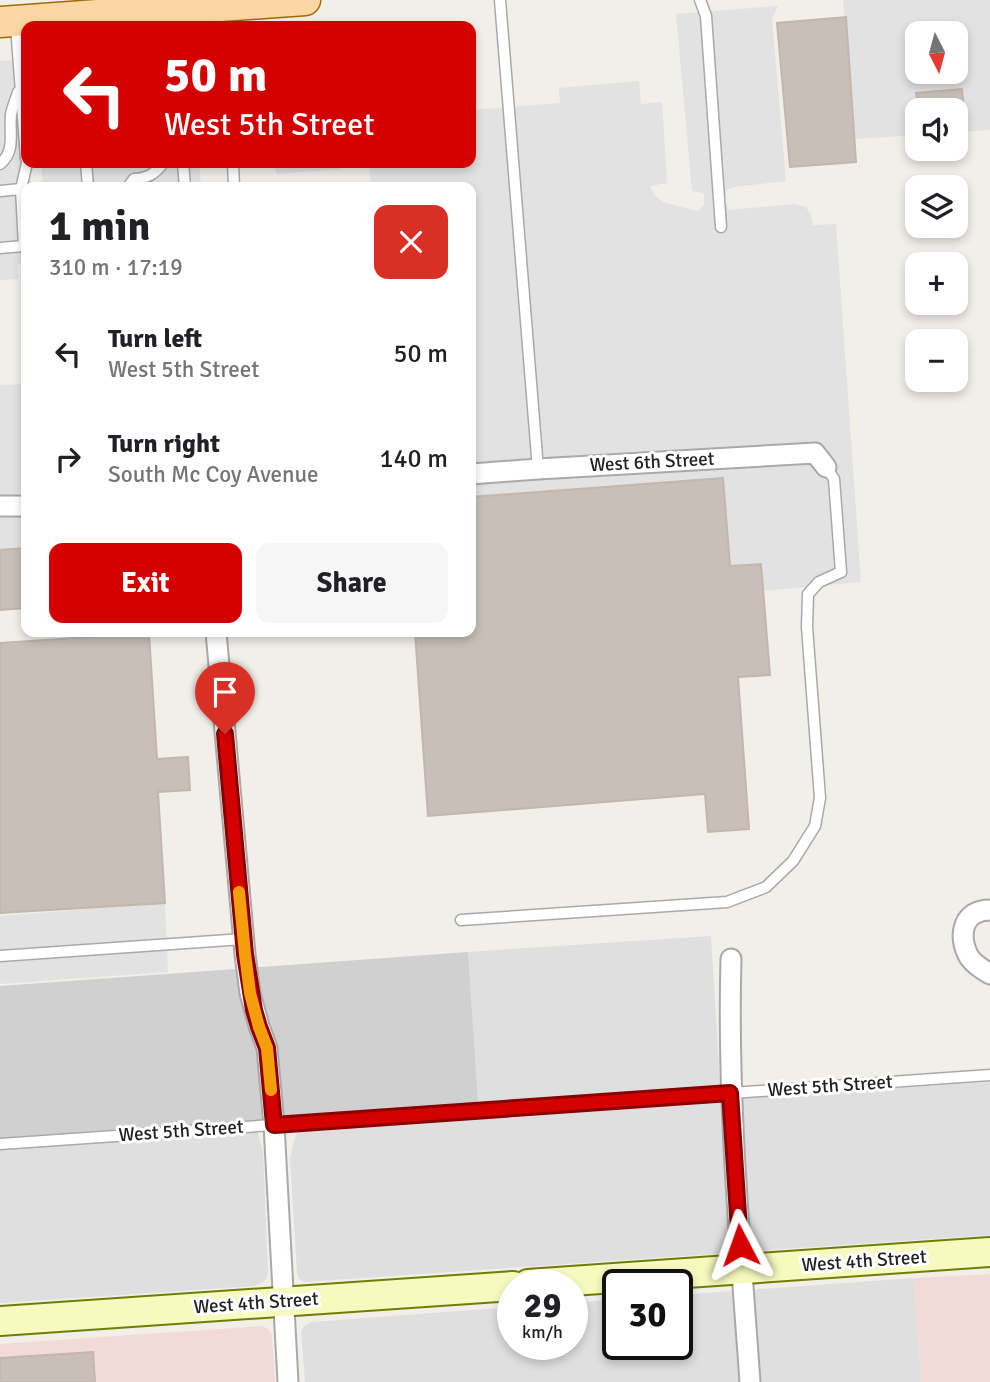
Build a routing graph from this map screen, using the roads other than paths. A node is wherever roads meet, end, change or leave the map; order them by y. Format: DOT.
graph roads {
  1 [pos="294,0"];
  2 [pos="305,0"];
  3 [pos="500,0"];
  4 [pos="701,0"];
  5 [pos="212,7"];
  6 [pos="75,21"];
  7 [pos="8,22"];
  8 [pos="20,87"];
  9 [pos="21,97"];
  10 [pos="5,151"];
  11 [pos="0,164"];
  12 [pos="160,168"];
  13 [pos="132,182"];
  14 [pos="21,185"];
  15 [pos="20,189"];
  16 [pos="0,191"];
  17 [pos="21,203"];
  18 [pos="721,227"];
  19 [pos="21,246"];
  20 [pos="0,248"];
  21 [pos="826,467"];
  22 [pos="538,469"];
  23 [pos="476,474"];
  24 [pos="0,506"];
  25 [pos="21,506"];
  26 [pos="216,637"];
  27 [pos="990,910"];
  28 [pos="461,920"];
  29 [pos="243,939"];
  30 [pos="0,956"];
  31 [pos="731,959"];
  32 [pos="990,974"];
  33 [pos="990,1075"];
  34 [pos="730,1093"];
  35 [pos="274,1125"];
  36 [pos="0,1144"];
  37 [pos="990,1252"];
  38 [pos="742,1270"];
  39 [pos="588,1280"];
  40 [pos="497,1287"];
  41 [pos="284,1301"];
  42 [pos="0,1321"];
  43 [pos="288,1382"];
  44 [pos="750,1382"];
  1 -- 2 [label="main road"];
  1 -- 5 [label="main road"];
  3 -- 22 [label="lane"];
  4 -- 18 [label="lane"];
  5 -- 6 [label="main road"];
  7 -- 8 [label="lane"];
  8 -- 9 [label="lane"];
  8 -- 10 [label="lane"];
  10 -- 11 [label="lane"];
  12 -- 13 [label="lane"];
  14 -- 15 [label="lane"];
  15 -- 16 [label="lane"];
  15 -- 17 [label="lane"];
  19 -- 20 [label="lane"];
  21 -- 22 [label="street, West 6th Street"];
  21 -- 28 [label="lane"];
  22 -- 23 [label="street, West 6th Street"];
  24 -- 25 [label="street"];
  26 -- 29 [label="street"];
  27 -- 32 [label="street"];
  29 -- 30 [label="lane"];
  29 -- 35 [label="street"];
  31 -- 34 [label="street"];
  33 -- 34 [label="lane, West 5th Street"];
  34 -- 35 [label="lane, West 5th Street"];
  34 -- 38 [label="street"];
  35 -- 36 [label="lane, West 5th Street"];
  35 -- 41 [label="street"];
  37 -- 38 [label="street, West 4th Street"];
  38 -- 39 [label="street, West 4th Street"];
  38 -- 44 [label="street"];
  40 -- 41 [label="street, West 4th Street"];
  41 -- 42 [label="street, West 4th Street"];
  41 -- 43 [label="street"];
}
